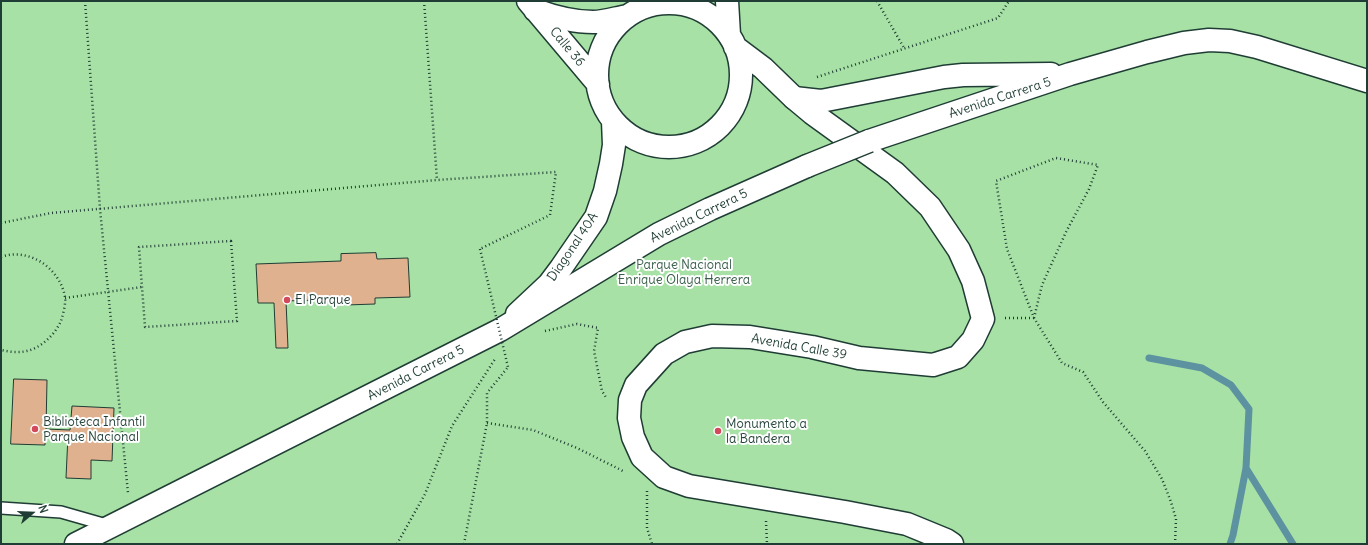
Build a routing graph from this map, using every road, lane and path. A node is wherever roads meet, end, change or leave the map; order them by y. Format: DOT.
graph roads {
  1 [pos="84,1"];
  2 [pos="424,1"];
  3 [pos="727,1"];
  4 [pos="877,1"];
  5 [pos="1009,1"];
  6 [pos="678,2"];
  7 [pos="532,5"];
  8 [pos="627,16"];
  9 [pos="732,41"];
  10 [pos="904,48"];
  11 [pos="1070,74"];
  12 [pos="1367,81"];
  13 [pos="598,84"];
  14 [pos="788,93"];
  15 [pos="613,121"];
  16 [pos="437,180"];
  17 [pos="100,209"];
  18 [pos="1,223"];
  19 [pos="1,256"];
  20 [pos="142,287"];
  21 [pos="108,292"];
  22 [pos="65,298"];
  23 [pos="983,318"];
  24 [pos="1034,318"];
  25 [pos="538,334"];
  26 [pos="502,340"];
  27 [pos="1,350"];
  28 [pos="630,400"];
  29 [pos="487,423"];
  30 [pos="626,472"];
  31 [pos="647,490"];
  32 [pos="1,508"];
  33 [pos="121,522"];
  34 [pos="76,544"];
  35 [pos="397,544"];
  36 [pos="464,544"];
  37 [pos="652,544"];
  38 [pos="952,544"];
  39 [pos="1175,544"];
  1 -- 17 [label="path"];
  2 -- 16 [label="path"];
  3 -- 9 [label="street"];
  4 -- 10 [label="path"];
  5 -- 10 [label="path"];
  6 -- 8 [label="street"];
  6 -- 9 [label="street"];
  7 -- 8 [label="street, Calle 36"];
  7 -- 13 [label="street, Calle 36"];
  8 -- 13 [label="street"];
  9 -- 14 [label="street"];
  9 -- 15 [label="street"];
  10 -- 14 [label="path"];
  11 -- 12 [label="street, Avenida Carrera 5"];
  11 -- 14 [label="street"];
  11 -- 26 [label="street, Avenida Carrera 5, bridge"];
  13 -- 15 [label="street"];
  14 -- 23 [label="street"];
  15 -- 26 [label="street, Diagonal 40A"];
  16 -- 17 [label="path"];
  16 -- 29 [label="path, bridge"];
  17 -- 18 [label="path"];
  17 -- 21 [label="path"];
  19 -- 22 [label="path"];
  20 -- 20 [label="path"];
  20 -- 21 [label="path"];
  21 -- 22 [label="path"];
  21 -- 33 [label="path"];
  22 -- 27 [label="path"];
  23 -- 24 [label="path"];
  23 -- 28 [label="street, Avenida Calle 39"];
  24 -- 24 [label="path"];
  24 -- 39 [label="path"];
  25 -- 28 [label="path"];
  26 -- 33 [label="street, Avenida Carrera 5"];
  26 -- 35 [label="path"];
  28 -- 38 [label="street, Avenida Calle 39"];
  29 -- 30 [label="path"];
  29 -- 36 [label="path"];
  31 -- 37 [label="path"];
  32 -- 33 [label="lane"];
  33 -- 34 [label="street, Avenida Carrera 5"];
}
